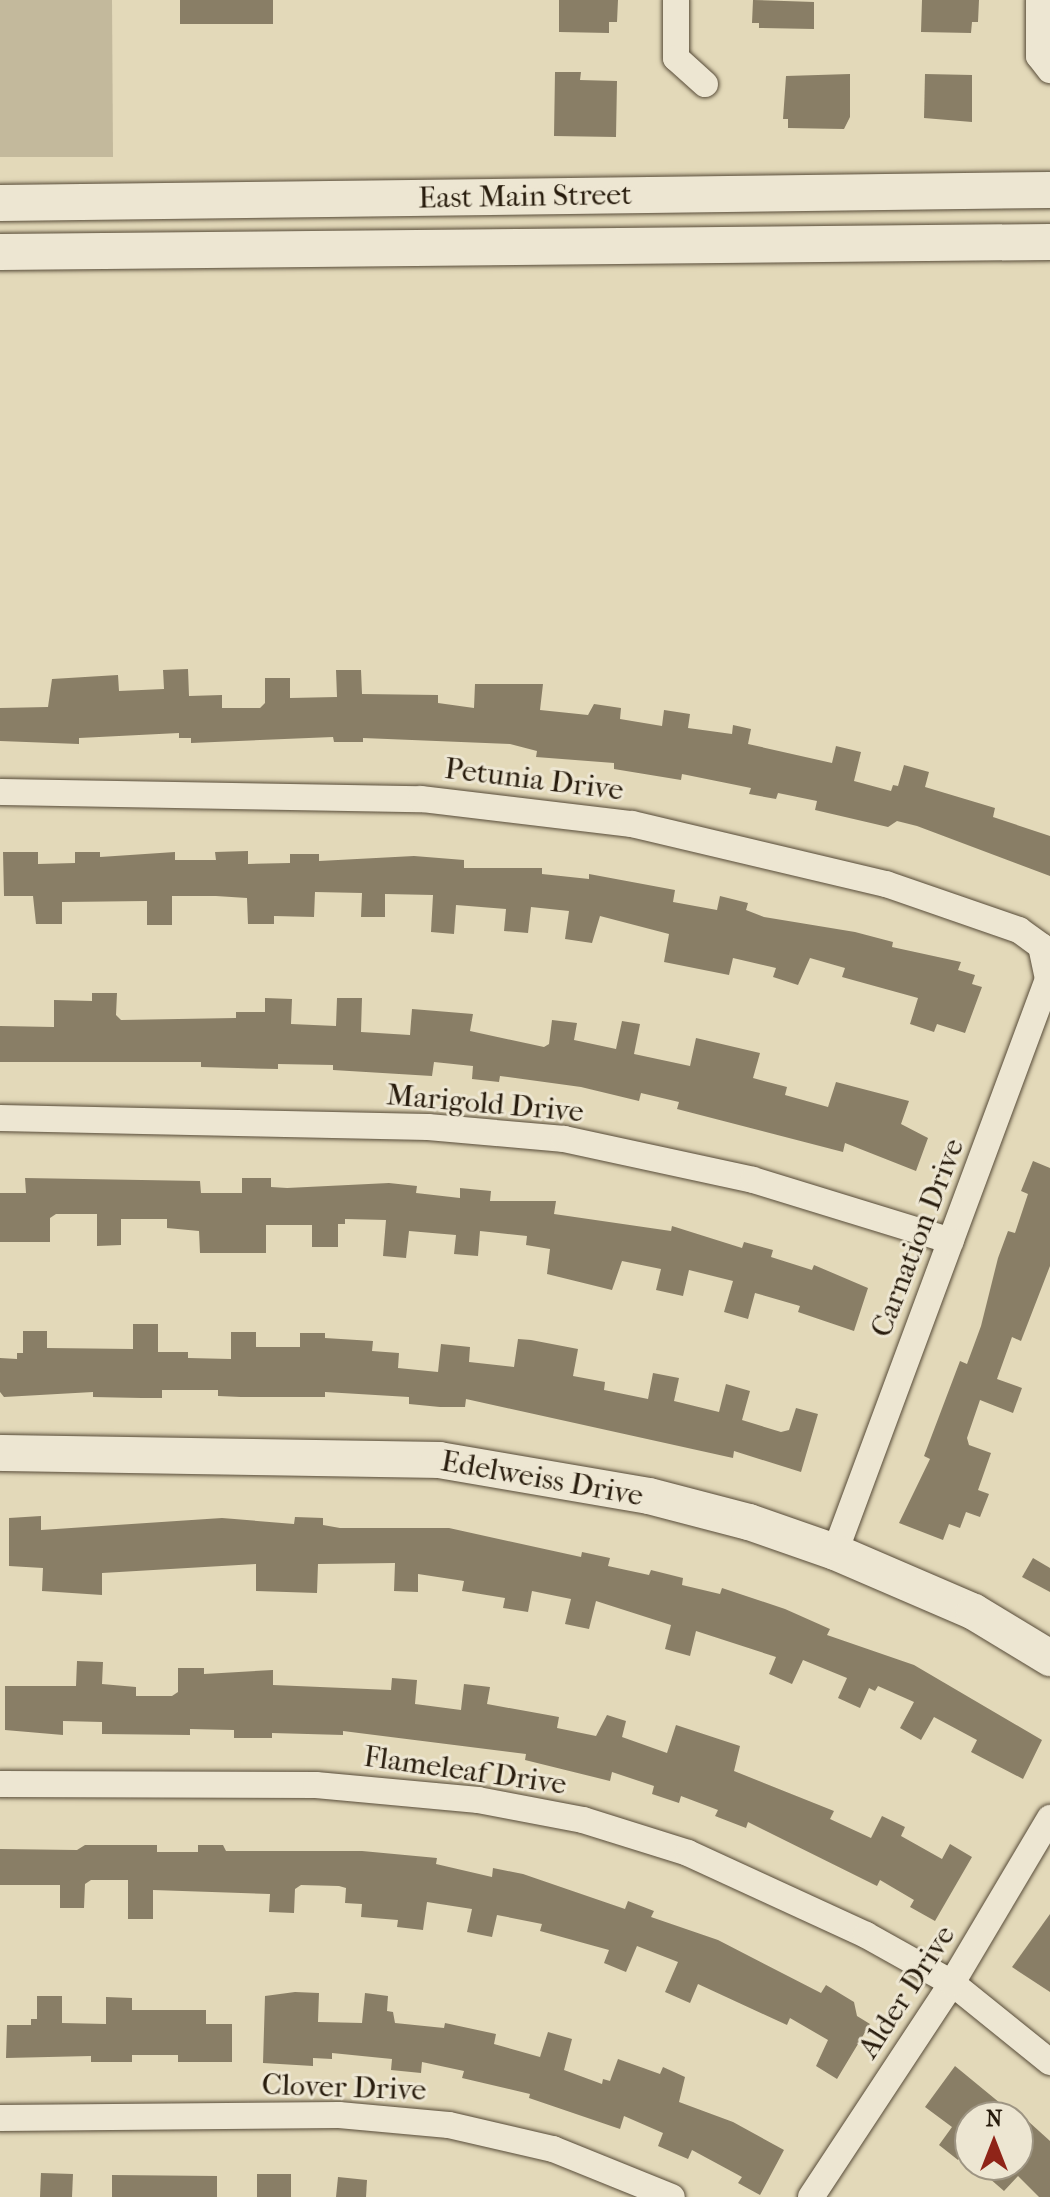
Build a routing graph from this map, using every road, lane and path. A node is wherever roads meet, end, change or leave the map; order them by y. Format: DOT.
graph roads {
  1 [pos="676,0"];
  2 [pos="1039,0"];
  3 [pos="1050,70"];
  4 [pos="705,84"];
  5 [pos="1043,190"];
  6 [pos="410,198"];
  7 [pos="0,203"];
  8 [pos="1050,242"];
  9 [pos="752,245"];
  10 [pos="412,248"];
  11 [pos="0,252"];
  12 [pos="0,792"];
  13 [pos="1041,946"];
  14 [pos="0,1118"];
  15 [pos="951,1241"];
  16 [pos="0,1453"];
  17 [pos="835,1552"];
  18 [pos="1050,1658"];
  19 [pos="0,1784"];
  20 [pos="1050,1818"];
  21 [pos="952,1983"];
  22 [pos="1050,2062"];
  23 [pos="0,2118"];
  24 [pos="672,2197"];
  25 [pos="811,2197"];
  1 -- 4 [label="street"];
  2 -- 3 [label="street"];
  5 -- 6 [label="main road, East Main Street"];
  5 -- 9 [label="main road"];
  6 -- 7 [label="main road, East Main Street"];
  6 -- 10 [label="main road"];
  8 -- 9 [label="main road, East Main Street"];
  9 -- 10 [label="main road, East Main Street"];
  10 -- 11 [label="main road, East Main Street"];
  12 -- 13 [label="street, Petunia Drive"];
  13 -- 15 [label="street, Carnation Drive"];
  14 -- 15 [label="street, Marigold Drive"];
  15 -- 17 [label="street, Carnation Drive"];
  16 -- 17 [label="main road, Edelweiss Drive"];
  17 -- 18 [label="main road, Edelweiss Drive"];
  19 -- 21 [label="street, Flameleaf Drive"];
  20 -- 21 [label="street, Alder Drive"];
  21 -- 22 [label="street, Flameleaf Drive"];
  21 -- 25 [label="street, Alder Drive"];
  23 -- 24 [label="street, Clover Drive"];
}
